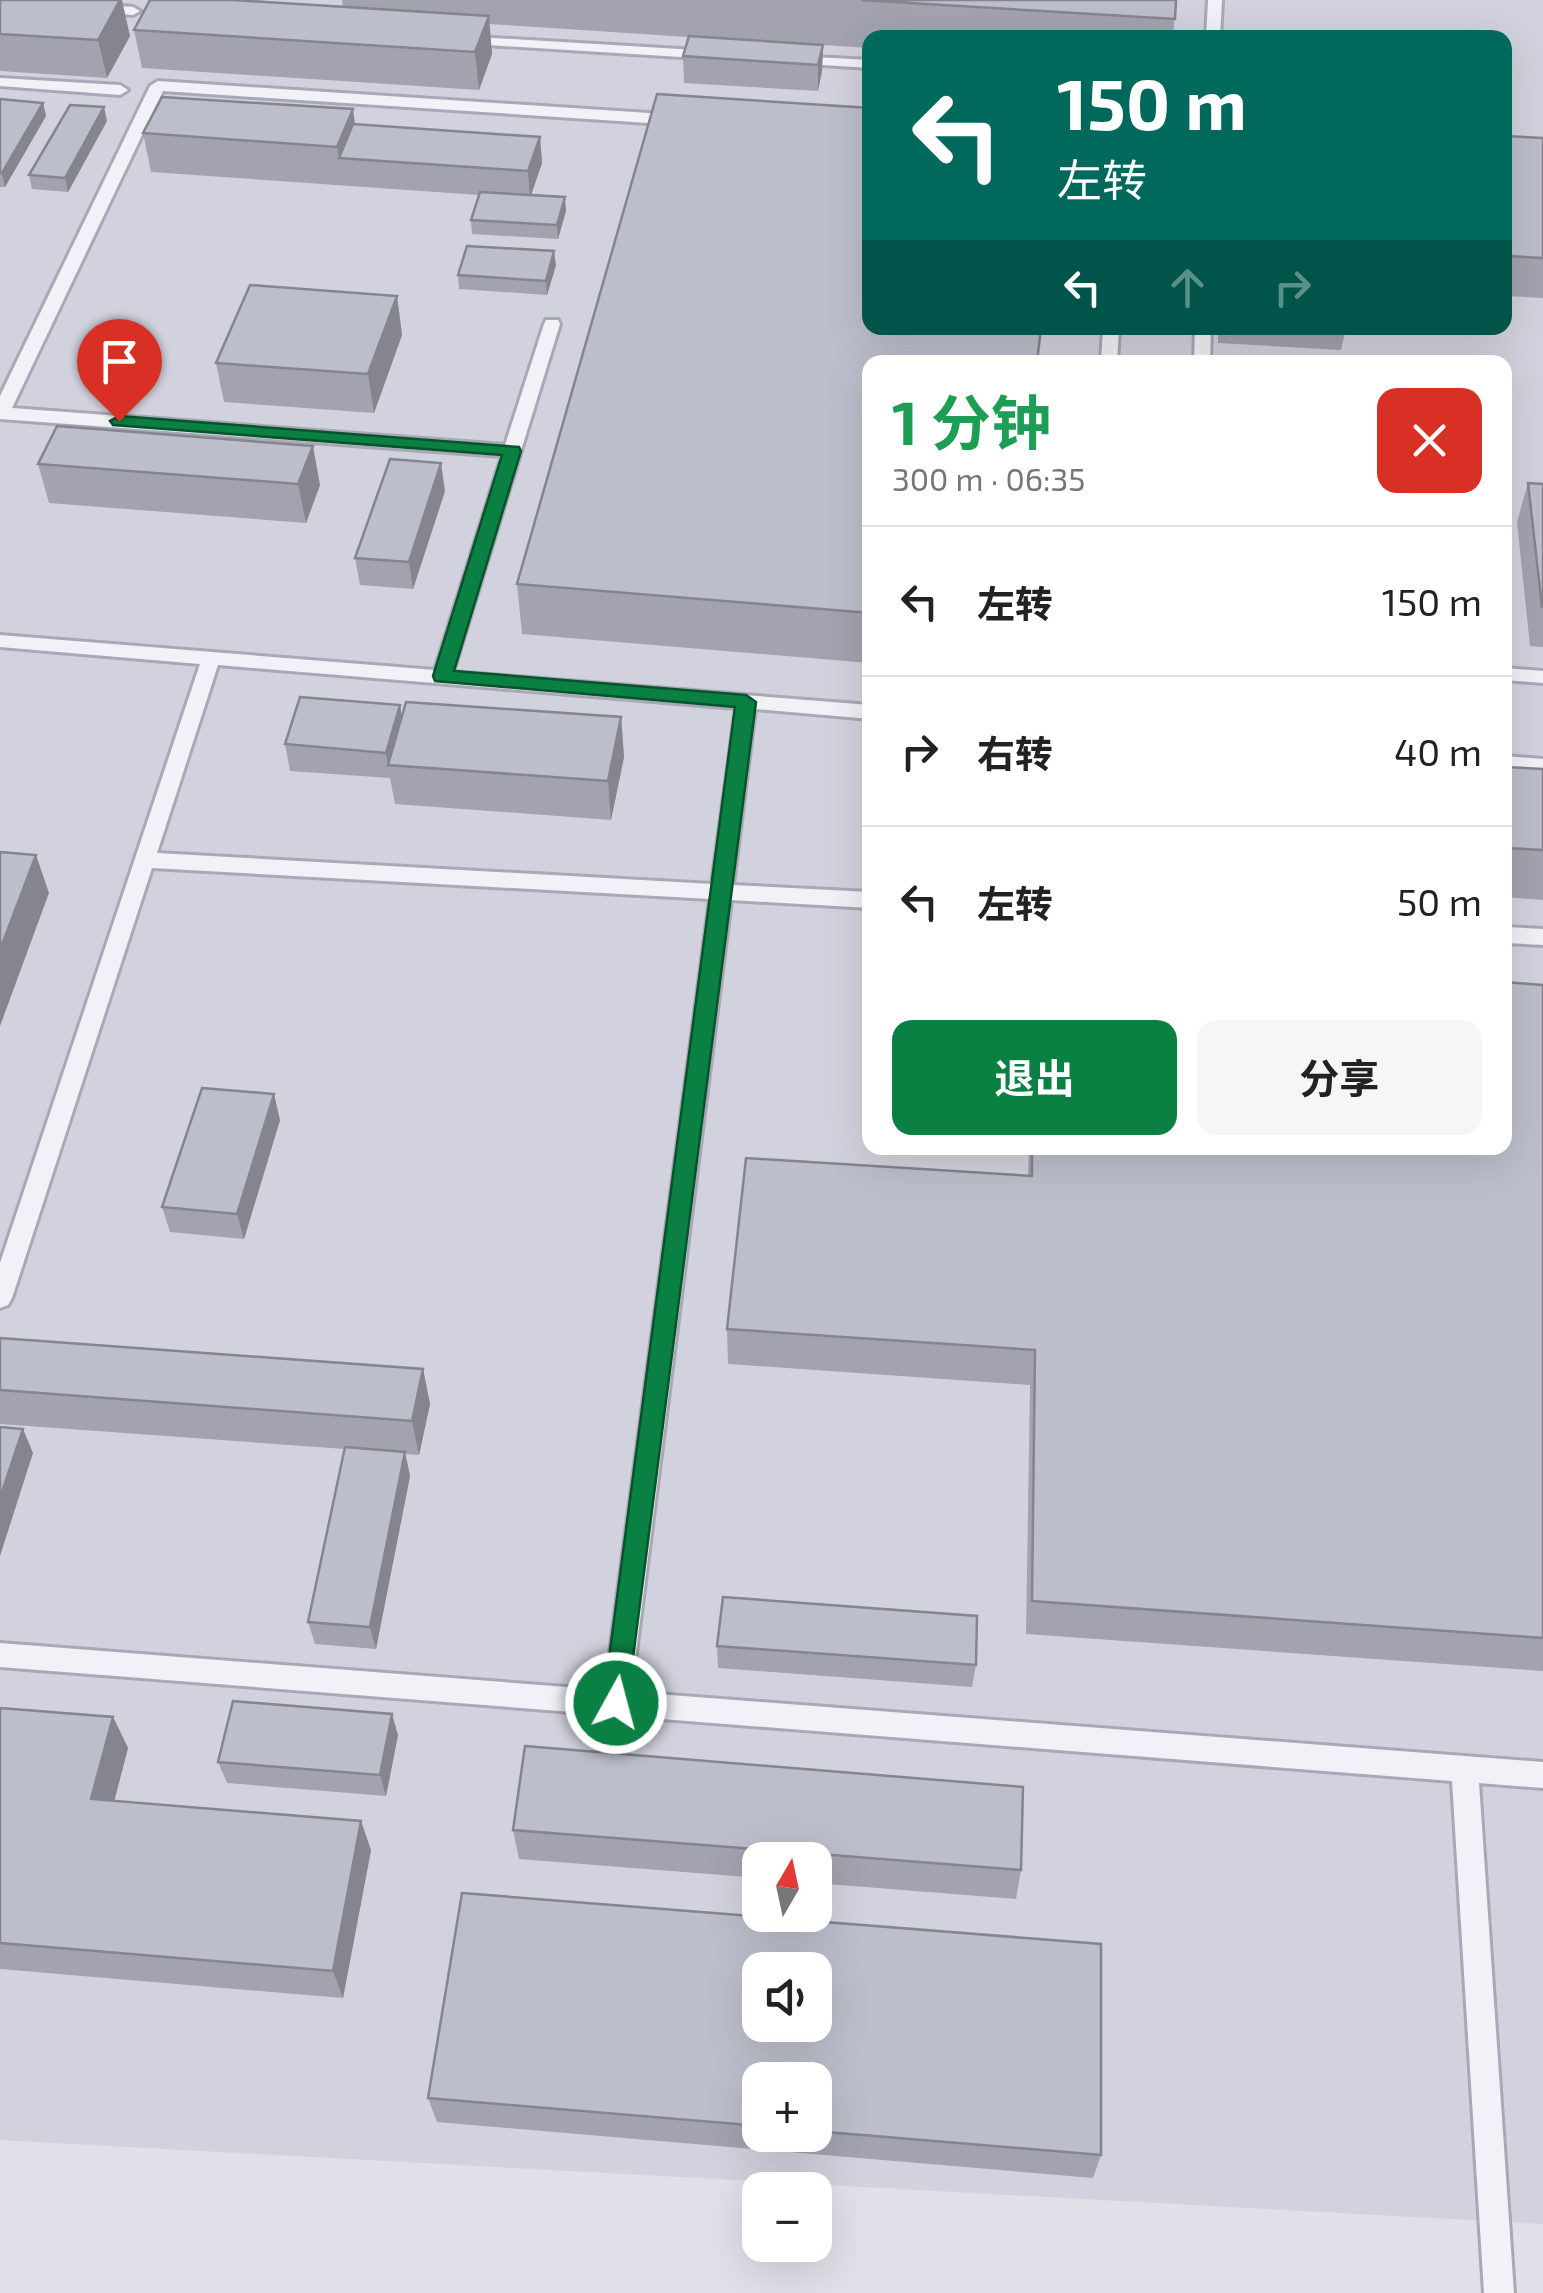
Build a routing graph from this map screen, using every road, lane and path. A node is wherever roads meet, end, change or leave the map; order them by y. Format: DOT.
graph roads {
  1 [pos="1216,0"];
  2 [pos="76,7"];
  3 [pos="133,11"];
  4 [pos="1214,30"];
  5 [pos="436,39"];
  6 [pos="732,56"];
  7 [pos="771,58"];
  8 [pos="862,64"];
  9 [pos="0,82"];
  10 [pos="120,90"];
  11 [pos="692,120"];
  12 [pos="552,324"];
  13 [pos="1,413"];
  14 [pos="512,451"];
  15 [pos="0,641"];
  16 [pos="211,658"];
  17 [pos="1512,675"];
  18 [pos="442,676"];
  19 [pos="1543,677"];
  20 [pos="746,702"];
  21 [pos="862,711"];
  22 [pos="1512,764"];
  23 [pos="1543,766"];
  24 [pos="144,860"];
  25 [pos="720,892"];
  26 [pos="862,900"];
  27 [pos="1512,935"];
  28 [pos="1543,937"];
  29 [pos="0,1298"];
  30 [pos="0,1655"];
  31 [pos="616,1703"];
  32 [pos="1465,1769"];
  33 [pos="1543,1775"];
  34 [pos="1499,2293"];
  1 -- 4 [label="lane"];
  2 -- 3 [label="lane"];
  5 -- 6 [label="lane"];
  7 -- 8 [label="lane"];
  9 -- 10 [label="lane"];
  11 -- 13 [label="lane"];
  12 -- 14 [label="lane"];
  13 -- 14 [label="lane"];
  14 -- 18 [label="lane"];
  15 -- 16 [label="lane"];
  16 -- 18 [label="lane"];
  16 -- 24 [label="lane"];
  17 -- 19 [label="lane"];
  18 -- 20 [label="lane"];
  20 -- 21 [label="lane"];
  20 -- 25 [label="lane"];
  22 -- 23 [label="lane"];
  24 -- 25 [label="lane"];
  24 -- 29 [label="lane"];
  25 -- 26 [label="lane"];
  25 -- 31 [label="lane"];
  27 -- 28 [label="lane"];
  30 -- 31 [label="lane"];
  31 -- 32 [label="lane"];
  32 -- 33 [label="lane"];
  32 -- 34 [label="lane"];
}
